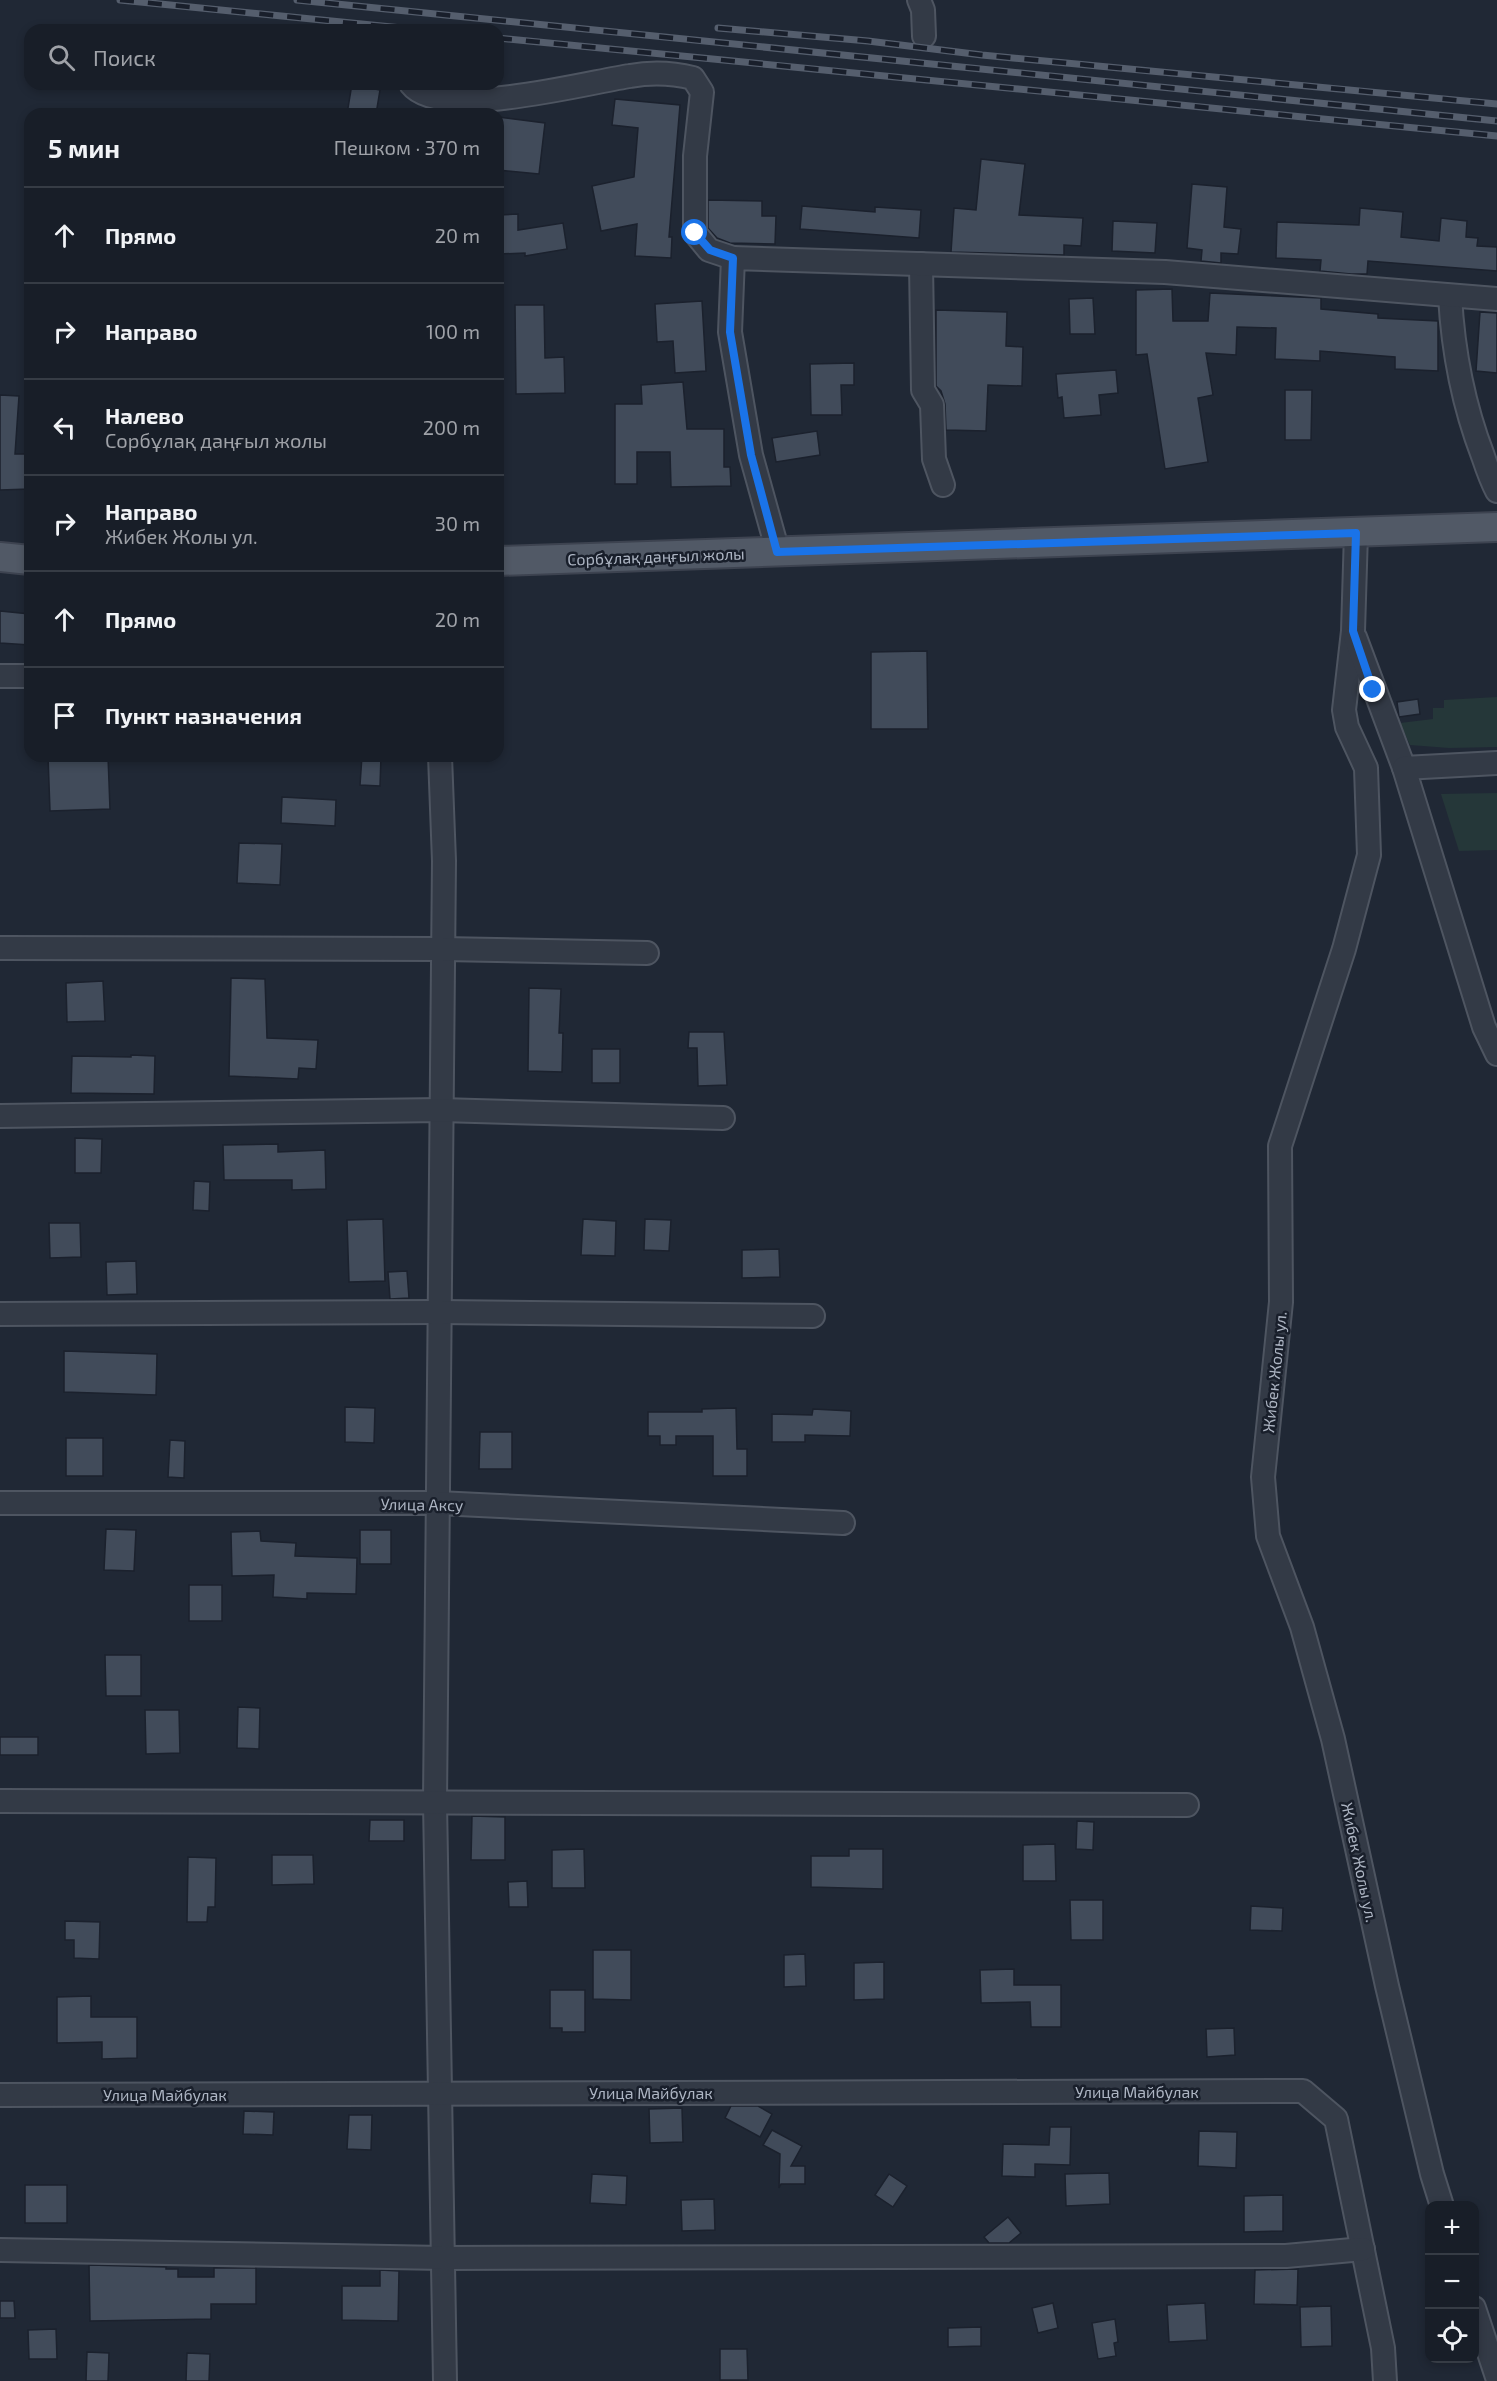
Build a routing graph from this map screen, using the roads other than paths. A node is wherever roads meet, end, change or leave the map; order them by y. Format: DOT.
graph roads {
  1 [pos="920,0"];
  2 [pos="924,36"];
  3 [pos="418,90"];
  4 [pos="733,258"];
  5 [pos="921,264"];
  6 [pos="1450,296"];
  7 [pos="1497,299"];
  8 [pos="943,484"];
  9 [pos="1497,491"];
  10 [pos="1497,527"];
  11 [pos="1356,533"];
  12 [pos="777,552"];
  13 [pos="0,557"];
  14 [pos="24,559"];
  15 [pos="504,561"];
  16 [pos="1353,631"];
  17 [pos="0,676"];
  18 [pos="24,676"];
  19 [pos="440,762"];
  20 [pos="1497,763"];
  21 [pos="1404,768"];
  22 [pos="0,948"];
  23 [pos="443,949"];
  24 [pos="647,953"];
  25 [pos="1497,1054"];
  26 [pos="441,1110"];
  27 [pos="0,1116"];
  28 [pos="723,1118"];
  29 [pos="439,1312"];
  30 [pos="0,1314"];
  31 [pos="813,1316"];
  32 [pos="0,1503"];
  33 [pos="438,1503"];
  34 [pos="843,1523"];
  35 [pos="0,1802"];
  36 [pos="435,1802"];
  37 [pos="1187,1805"];
  38 [pos="440,2092"];
  39 [pos="0,2095"];
  40 [pos="1441,2201"];
  41 [pos="1363,2249"];
  42 [pos="0,2250"];
  43 [pos="443,2258"];
  44 [pos="1475,2309"];
  45 [pos="1497,2377"];
  46 [pos="445,2381"];
  47 [pos="1385,2381"];
  1 -- 2 [label="street"];
  3 -- 4 [label="street"];
  4 -- 5 [label="street"];
  4 -- 12 [label="street"];
  5 -- 6 [label="street"];
  5 -- 8 [label="street"];
  6 -- 7 [label="street"];
  6 -- 9 [label="street"];
  10 -- 11 [label="main road, Сорбұлақ даңғыл жолы"];
  11 -- 12 [label="main road, Сорбұлақ даңғыл жолы"];
  11 -- 16 [label="street, Жибек Жолы ул."];
  12 -- 15 [label="main road, Сорбұлақ даңғыл жолы"];
  13 -- 14 [label="main road"];
  16 -- 21 [label="street"];
  16 -- 40 [label="street, Жибек Жолы ул."];
  17 -- 18 [label="street"];
  19 -- 23 [label="street"];
  20 -- 21 [label="street"];
  21 -- 25 [label="street"];
  22 -- 23 [label="street"];
  23 -- 24 [label="street"];
  23 -- 26 [label="street"];
  26 -- 27 [label="street"];
  26 -- 28 [label="street"];
  26 -- 29 [label="street"];
  29 -- 30 [label="street"];
  29 -- 31 [label="street"];
  29 -- 33 [label="street"];
  32 -- 33 [label="street, Улица Аксу"];
  33 -- 34 [label="street, Улица Аксу"];
  33 -- 36 [label="street"];
  35 -- 36 [label="street"];
  36 -- 37 [label="street"];
  36 -- 38 [label="street"];
  38 -- 39 [label="street, Улица Майбулак"];
  38 -- 41 [label="street, Улица Майбулак"];
  38 -- 43 [label="street"];
  41 -- 43 [label="street"];
  41 -- 47 [label="street"];
  42 -- 43 [label="street"];
  43 -- 46 [label="street"];
  44 -- 45 [label="street"];
}
